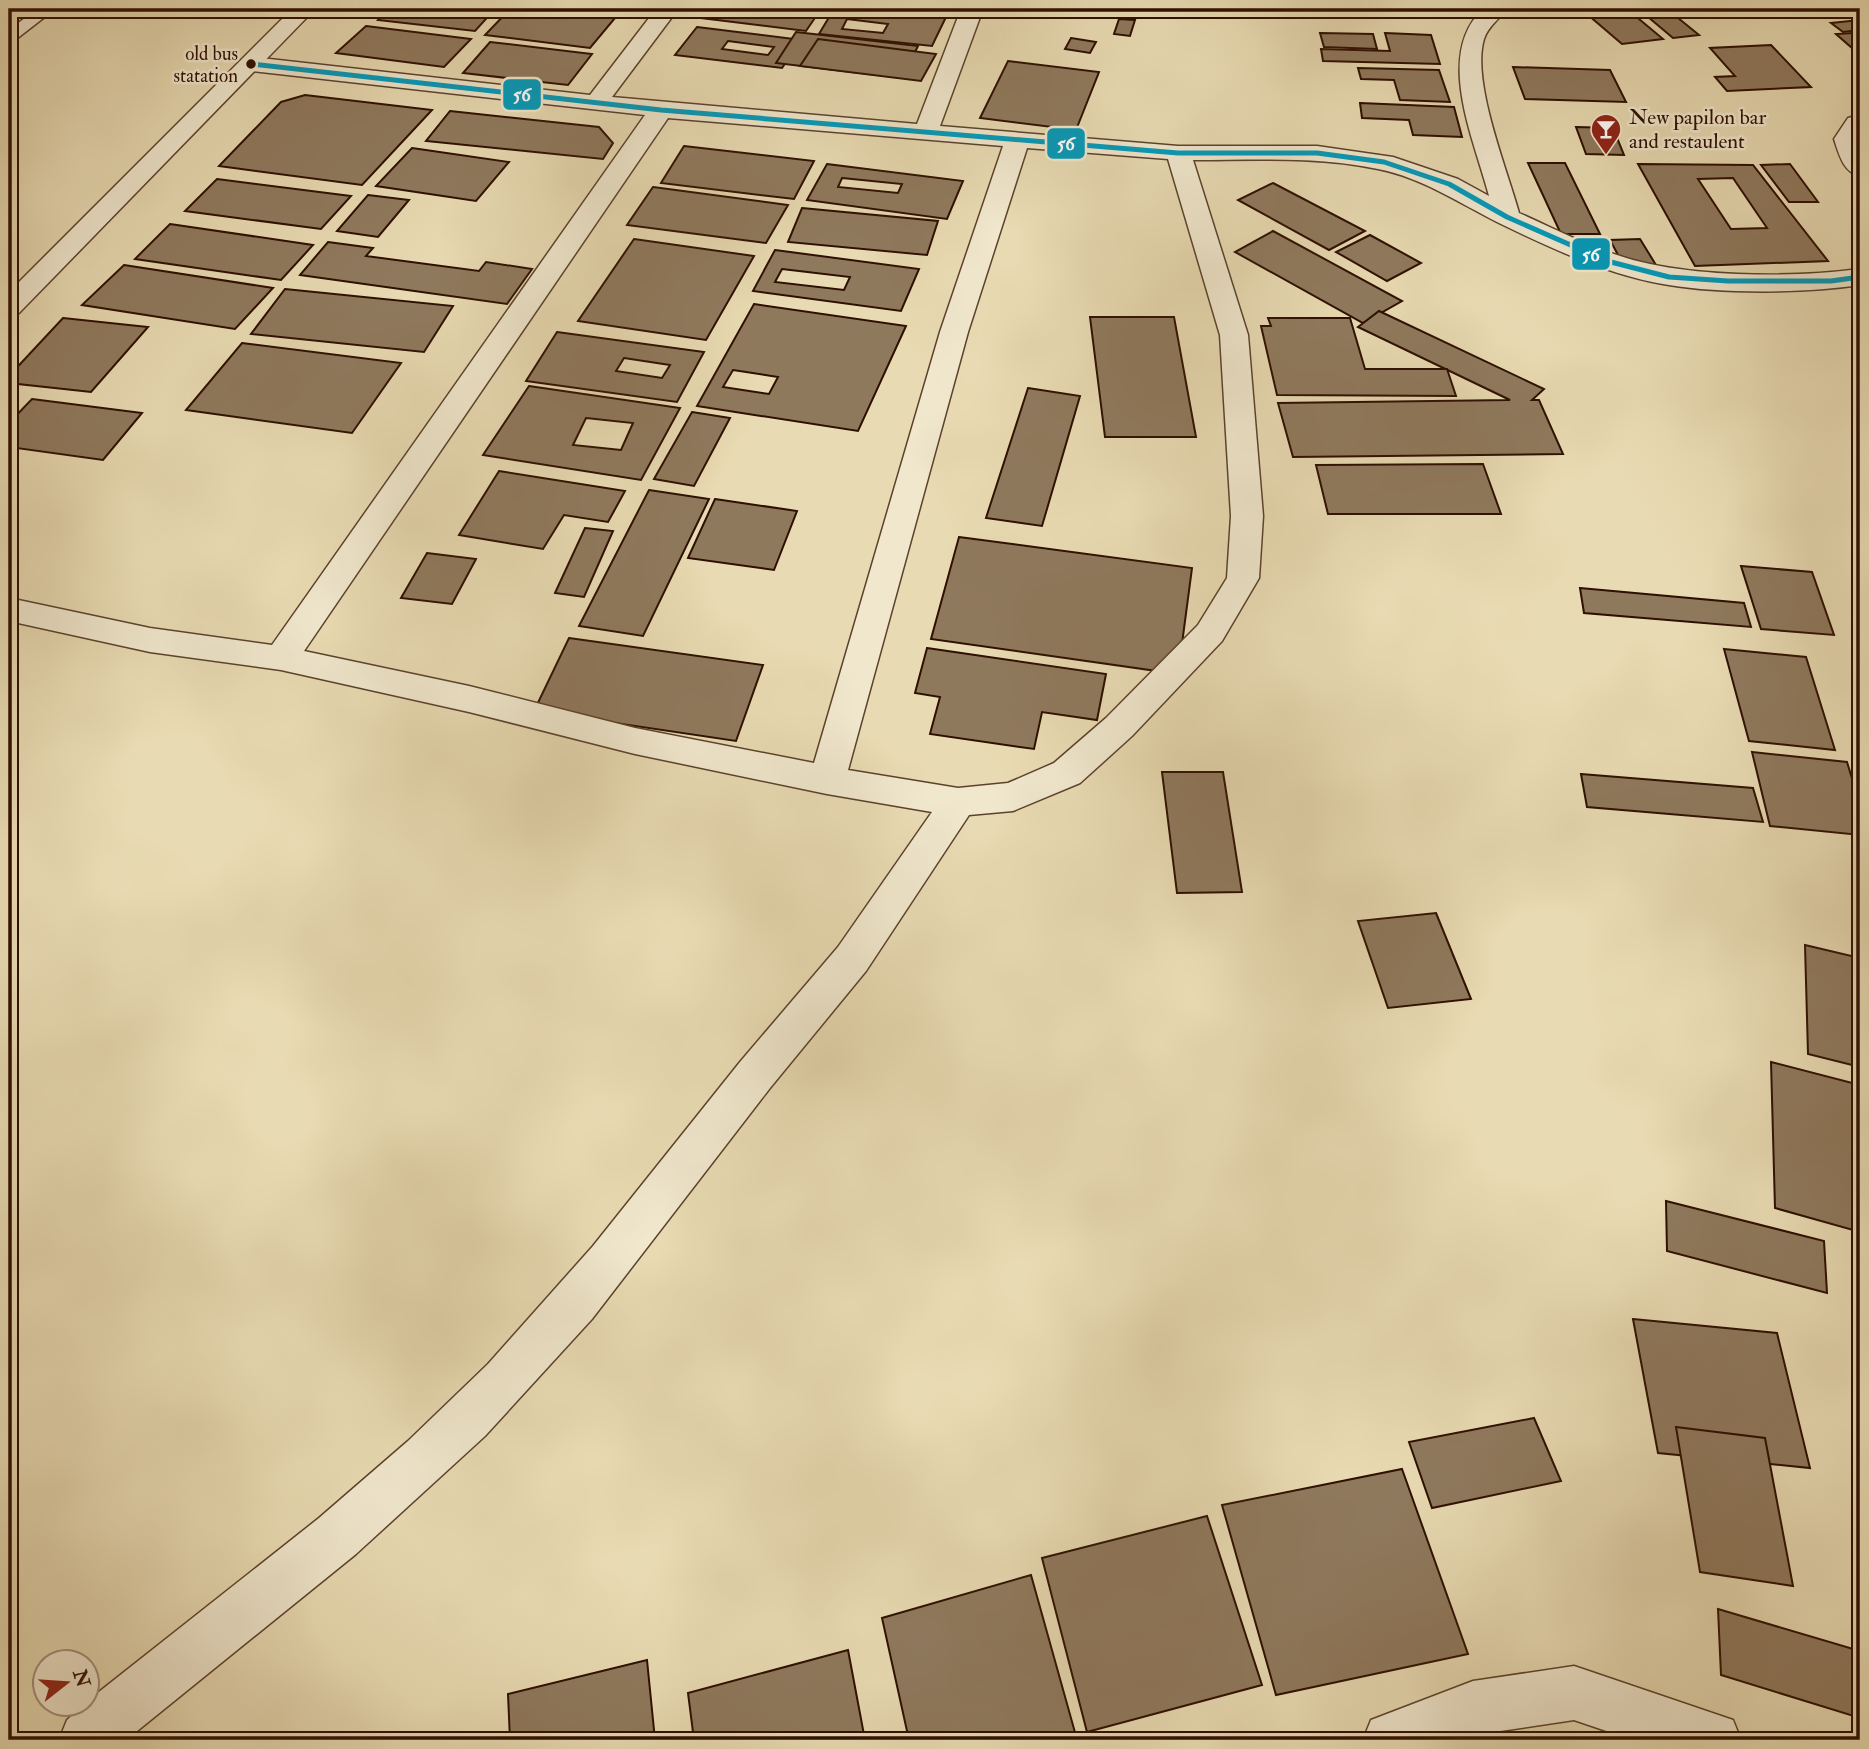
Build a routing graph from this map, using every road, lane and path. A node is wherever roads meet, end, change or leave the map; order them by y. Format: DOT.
graph roads {
  1 [pos="47,9"];
  2 [pos="304,9"];
  3 [pos="667,9"];
  4 [pos="972,9"];
  5 [pos="1495,9"];
  6 [pos="9,37"];
  7 [pos="251,64"];
  8 [pos="596,103"];
  9 [pos="661,110"];
  10 [pos="1860,122"];
  11 [pos="926,131"];
  12 [pos="1018,138"];
  13 [pos="1178,153"];
  14 [pos="1860,169"];
  15 [pos="1507,217"];
  16 [pos="1860,277"];
  17 [pos="9,307"];
  18 [pos="9,610"];
  19 [pos="281,658"];
  20 [pos="827,780"];
  21 [pos="958,802"];
  22 [pos="87,1740"];
  23 [pos="1391,1740"];
  24 [pos="1713,1740"];
  1 -- 6 [label="lane"];
  2 -- 7 [label="street"];
  3 -- 8 [label="street"];
  4 -- 11 [label="street"];
  5 -- 15 [label="street"];
  7 -- 8 [label="street"];
  7 -- 17 [label="street"];
  8 -- 9 [label="street"];
  9 -- 11 [label="street"];
  9 -- 19 [label="street"];
  10 -- 14 [label="street"];
  11 -- 12 [label="street"];
  12 -- 13 [label="street"];
  12 -- 20 [label="street"];
  13 -- 15 [label="street"];
  13 -- 21 [label="street"];
  15 -- 16 [label="street"];
  18 -- 19 [label="street"];
  19 -- 20 [label="street"];
  20 -- 21 [label="street"];
  21 -- 22 [label="street"];
  23 -- 24 [label="street"];
}
